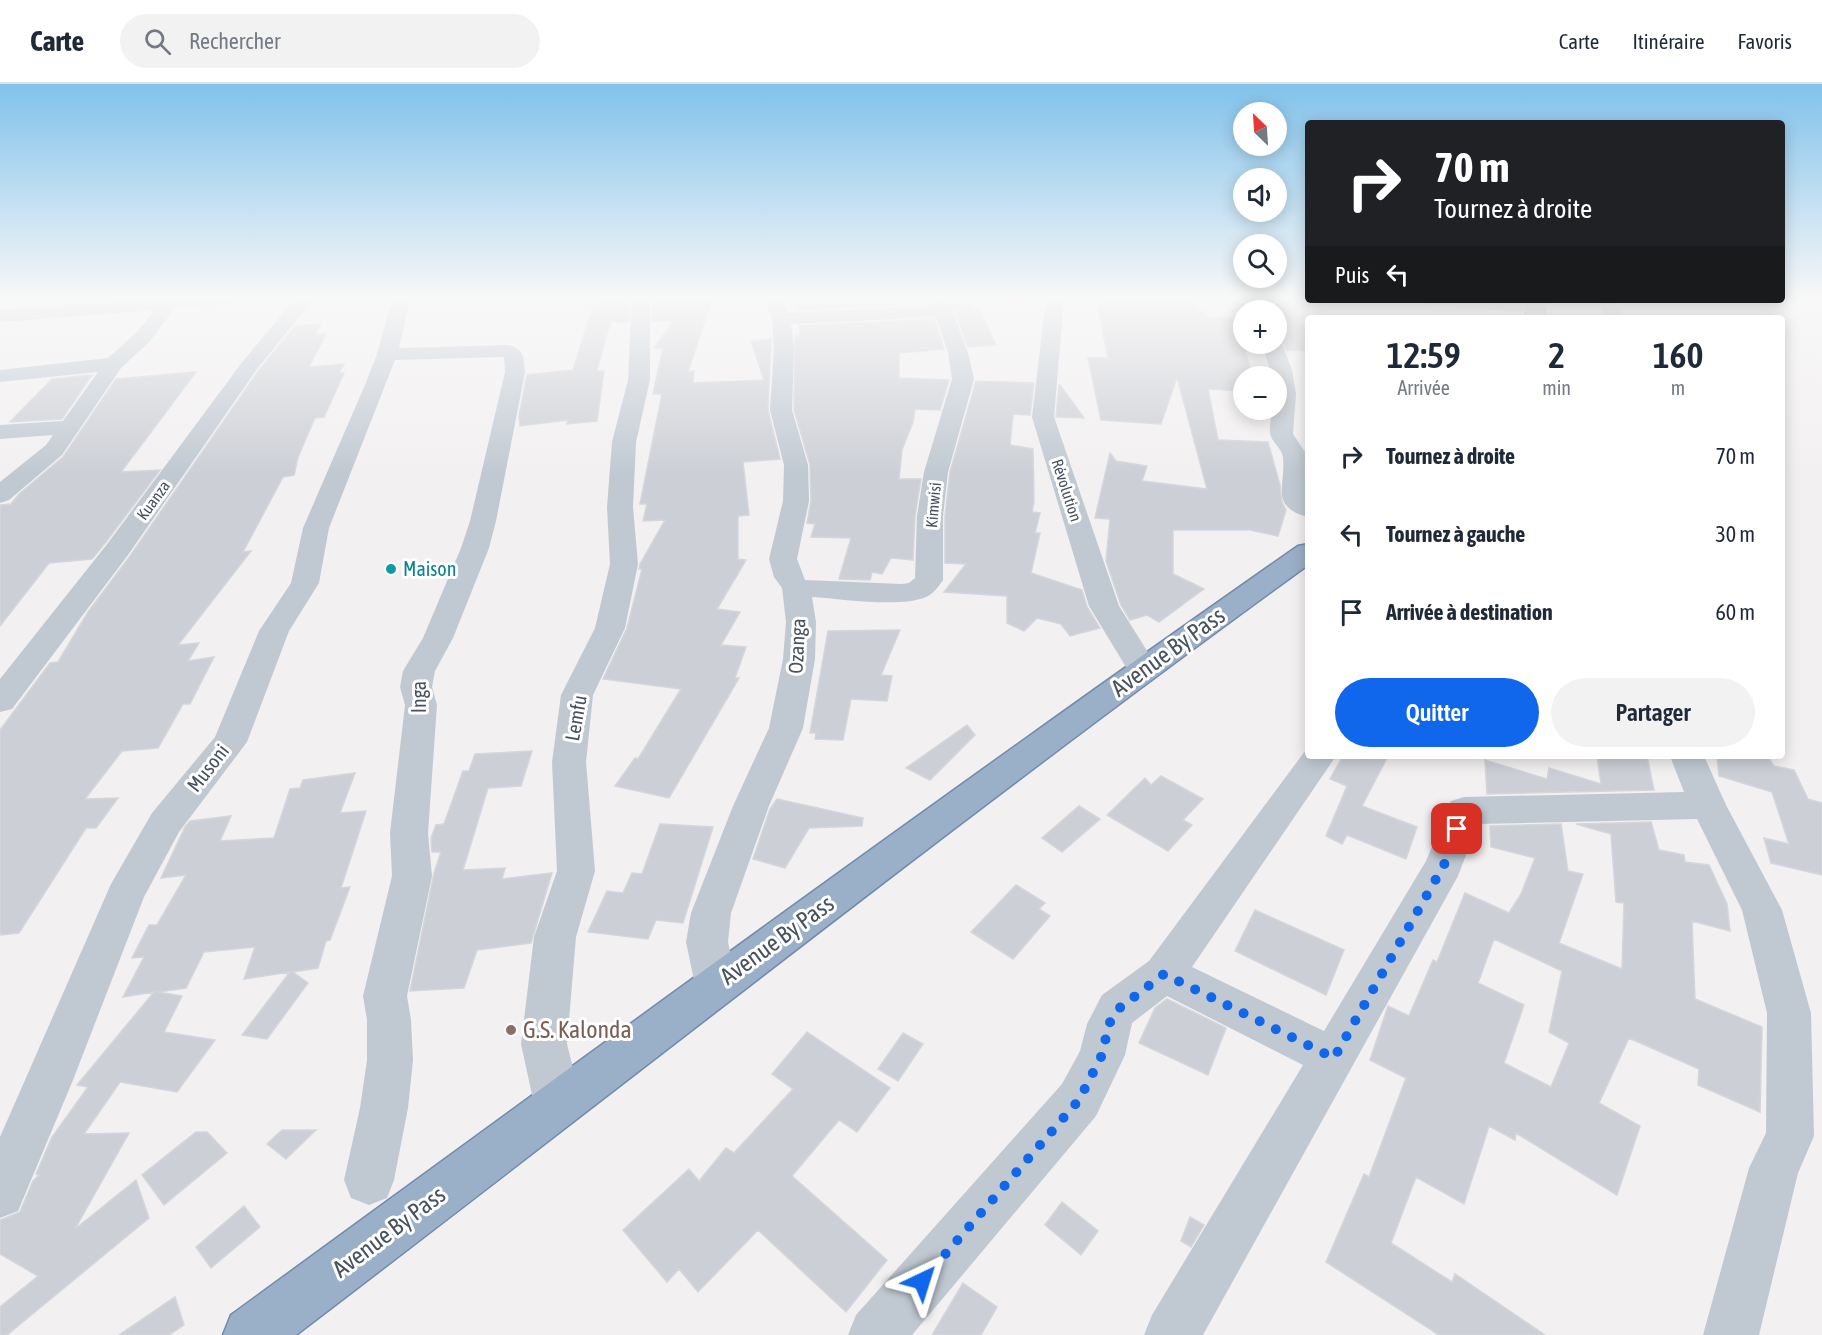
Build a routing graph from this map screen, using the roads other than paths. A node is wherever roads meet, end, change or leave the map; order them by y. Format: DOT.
graph roads {
  1 [pos="121,357"];
  2 [pos="256,357"];
  3 [pos="386,357"];
  4 [pos="514,357"];
  5 [pos="640,357"];
  6 [pos="784,357"];
  7 [pos="959,357"];
  8 [pos="1049,357"];
  9 [pos="1277,357"];
  10 [pos="114,364"];
  11 [pos="0,376"];
  12 [pos="71,427"];
  13 [pos="0,432"];
  14 [pos="0,495"];
  15 [pos="1305,508"];
  16 [pos="1305,554"];
  17 [pos="796,588"];
  18 [pos="1143,670"];
  19 [pos="0,701"];
  20 [pos="1317,759"];
  21 [pos="1688,759"];
  22 [pos="1708,805"];
  23 [pos="1164,974"];
  24 [pos="716,985"];
  25 [pos="1334,1058"];
  26 [pos="558,1104"];
  27 [pos="369,1179"];
  28 [pos="0,1193"];
  29 [pos="251,1335"];
  30 [pos="876,1335"];
  31 [pos="1172,1335"];
  32 [pos="1731,1335"];
  1 -- 10 [label="street"];
  2 -- 19 [label="street, Kuanza"];
  3 -- 28 [label="street, Musoni"];
  4 -- 27 [label="street, Inga"];
  5 -- 26 [label="street, Lemfu"];
  6 -- 17 [label="street, Ozanga"];
  7 -- 17 [label="street, Kimwisi"];
  8 -- 18 [label="street, Révolution"];
  9 -- 15 [label="street"];
  10 -- 11 [label="street"];
  10 -- 12 [label="street"];
  12 -- 13 [label="street"];
  12 -- 14 [label="street"];
  16 -- 18 [label="highway, Avenue By Pass"];
  17 -- 24 [label="street, Ozanga"];
  18 -- 24 [label="highway, Avenue By Pass"];
  20 -- 23 [label="street"];
  21 -- 22 [label="street"];
  22 -- 25 [label="street"];
  22 -- 32 [label="street"];
  23 -- 25 [label="street"];
  23 -- 30 [label="street"];
  24 -- 26 [label="highway, Avenue By Pass"];
  25 -- 31 [label="street"];
  26 -- 29 [label="highway, Avenue By Pass"];
}
